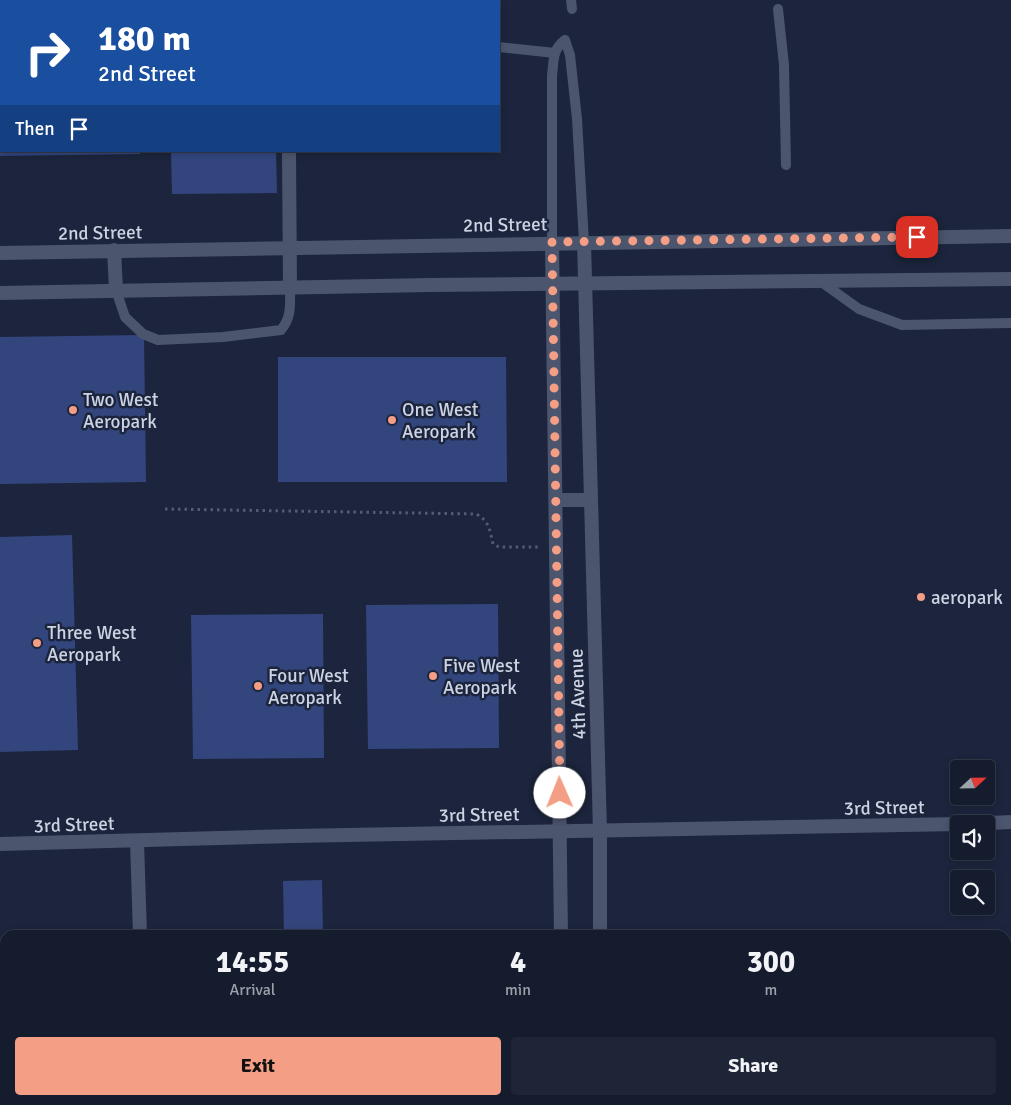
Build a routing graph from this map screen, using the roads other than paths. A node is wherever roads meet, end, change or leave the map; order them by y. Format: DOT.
graph roads {
  1 [pos="778,9"];
  2 [pos="500,47"];
  3 [pos="554,53"];
  4 [pos="571,71"];
  5 [pos="552,76"];
  6 [pos="289,152"];
  7 [pos="786,165"];
  8 [pos="1011,236"];
  9 [pos="552,242"];
  10 [pos="584,242"];
  11 [pos="289,247"];
  12 [pos="114,250"];
  13 [pos="0,252"];
  14 [pos="1011,279"];
  15 [pos="820,280"];
  16 [pos="553,283"];
  17 [pos="586,283"];
  18 [pos="290,287"];
  19 [pos="116,290"];
  20 [pos="0,293"];
  21 [pos="1011,323"];
  22 [pos="556,500"];
  23 [pos="591,500"];
  24 [pos="1011,822"];
  25 [pos="995,823"];
  26 [pos="950,824"];
  27 [pos="560,831"];
  28 [pos="600,831"];
  29 [pos="137,841"];
  30 [pos="0,844"];
  31 [pos="140,930"];
  32 [pos="561,930"];
  33 [pos="600,930"];
  1 -- 7 [label="lane"];
  2 -- 3 [label="lane"];
  3 -- 4 [label="lane"];
  3 -- 5 [label="lane"];
  4 -- 5 [label="lane"];
  4 -- 10 [label="lane"];
  5 -- 9 [label="lane"];
  6 -- 11 [label="street"];
  8 -- 10 [label="street, 2nd Street"];
  9 -- 10 [label="street, 2nd Street"];
  9 -- 11 [label="street, 2nd Street"];
  9 -- 16 [label="street, 4th Avenue"];
  10 -- 17 [label="street, 4th Avenue"];
  11 -- 12 [label="street, 2nd Street"];
  11 -- 18 [label="street"];
  12 -- 13 [label="street, 2nd Street"];
  12 -- 19 [label="street"];
  14 -- 15 [label="street"];
  15 -- 17 [label="street"];
  15 -- 21 [label="lane"];
  16 -- 17 [label="street"];
  16 -- 18 [label="street"];
  16 -- 22 [label="street, 4th Avenue"];
  17 -- 23 [label="street, 4th Avenue"];
  18 -- 19 [label="street"];
  18 -- 19 [label="lane"];
  19 -- 20 [label="street"];
  22 -- 23 [label="street"];
  22 -- 27 [label="street, 4th Avenue"];
  23 -- 28 [label="street, 4th Avenue"];
  24 -- 25 [label="street"];
  26 -- 28 [label="street, 3rd Street"];
  27 -- 28 [label="street, 3rd Street"];
  27 -- 29 [label="street, 3rd Street"];
  27 -- 32 [label="street, 4th Avenue"];
  28 -- 33 [label="street, 4th Avenue"];
  29 -- 30 [label="street, 3rd Street"];
  29 -- 31 [label="street"];
}
